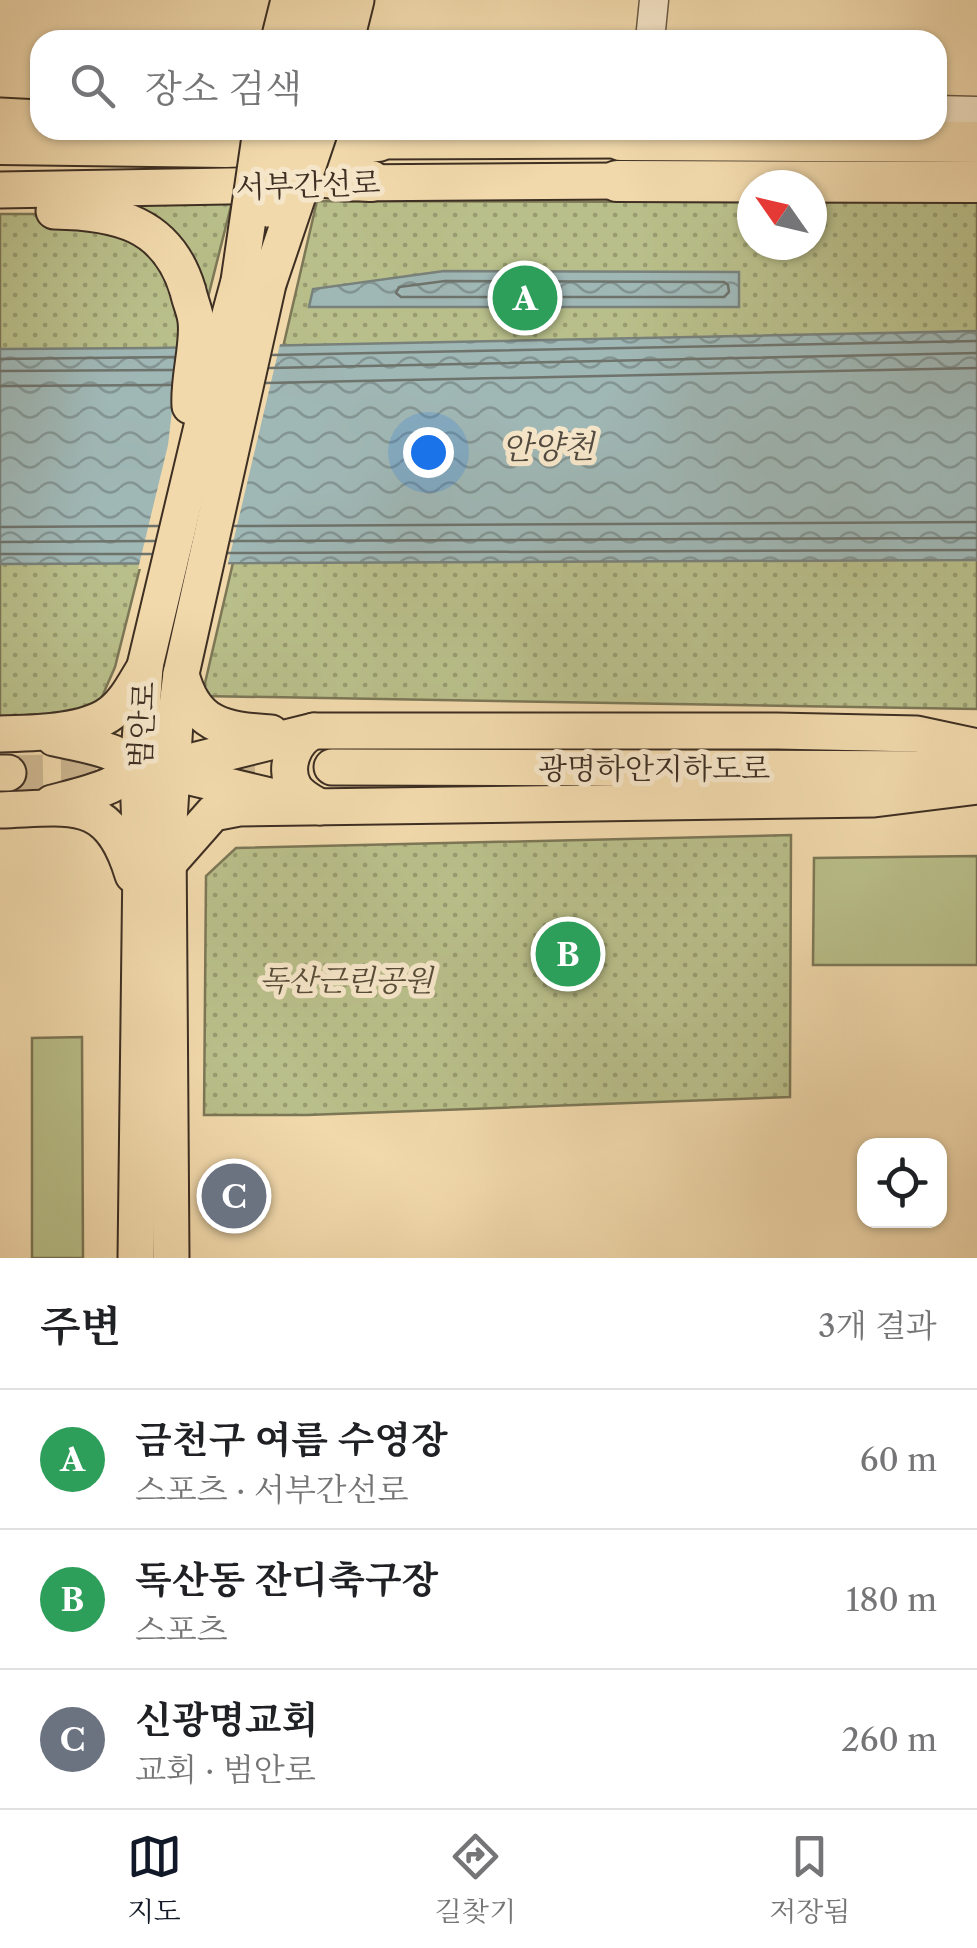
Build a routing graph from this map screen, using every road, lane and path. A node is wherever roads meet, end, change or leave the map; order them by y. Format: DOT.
graph roads {
  1 [pos="289,0"];
  2 [pos="322,0"];
  3 [pos="356,0"];
  4 [pos="654,0"];
  5 [pos="282,30"];
  6 [pos="314,30"];
  7 [pos="348,30"];
  8 [pos="651,30"];
  9 [pos="947,110"];
  10 [pos="977,111"];
  11 [pos="0,116"];
  12 [pos="30,118"];
  13 [pos="261,140"];
  14 [pos="286,140"];
  15 [pos="316,140"];
  16 [pos="368,140"];
  17 [pos="621,140"];
  18 [pos="378,141"];
  19 [pos="977,142"];
  20 [pos="0,144"];
  21 [pos="0,167"];
  22 [pos="617,181"];
  23 [pos="371,182"];
  24 [pos="977,182"];
  25 [pos="0,190"];
  26 [pos="0,210"];
  27 [pos="254,282"];
  28 [pos="193,462"];
  29 [pos="145,666"];
  30 [pos="180,674"];
  31 [pos="305,732"];
  32 [pos="14,734"];
  33 [pos="977,747"];
  34 [pos="332,766"];
  35 [pos="977,769"];
  36 [pos="157,775"];
  37 [pos="977,786"];
  38 [pos="320,807"];
  39 [pos="13,810"];
  40 [pos="168,864"];
  41 [pos="139,896"];
  42 [pos="136,1258"];
  43 [pos="170,1258"];
  1 -- 5 [label="main road"];
  2 -- 6 [label="main road"];
  3 -- 7 [label="main road"];
  4 -- 8 [label="street"];
  9 -- 10 [label="street"];
  11 -- 12 [label="main road"];
  13 -- 27 [label="main road, bridge"];
  14 -- 27 [label="main road, 범안로, bridge"];
  15 -- 27 [label="main road, bridge"];
  16 -- 18 [label="main road, 서부간선로"];
  17 -- 18 [label="main road, 서부간선로"];
  17 -- 19 [label="highway"];
  18 -- 20 [label="highway"];
  21 -- 23 [label="highway"];
  22 -- 23 [label="main road, 서부간선로"];
  22 -- 24 [label="highway"];
  23 -- 25 [label="main road, 서부간선로"];
  26 -- 28 [label="main road"];
  27 -- 28 [label="main road, 범안로"];
  27 -- 30 [label="main road, 범안로"];
  28 -- 29 [label="main road, 범안로"];
  29 -- 32 [label="main road"];
  29 -- 36 [label="main road, 범안로"];
  30 -- 31 [label="main road"];
  30 -- 36 [label="main road, 범안로"];
  31 -- 33 [label="main road"];
  31 -- 36 [label="main road"];
  31 -- 38 [label="main road"];
  32 -- 36 [label="main road"];
  32 -- 39 [label="main road"];
  34 -- 35 [label="main road, 광명하안지하도로"];
  36 -- 38 [label="main road"];
  36 -- 39 [label="main road"];
  36 -- 40 [label="main road, 범안로"];
  36 -- 41 [label="main road, 범안로"];
  37 -- 38 [label="main road"];
  38 -- 40 [label="main road"];
  39 -- 41 [label="main road"];
  40 -- 43 [label="main road, 범안로"];
  41 -- 42 [label="main road, 범안로"];
}
